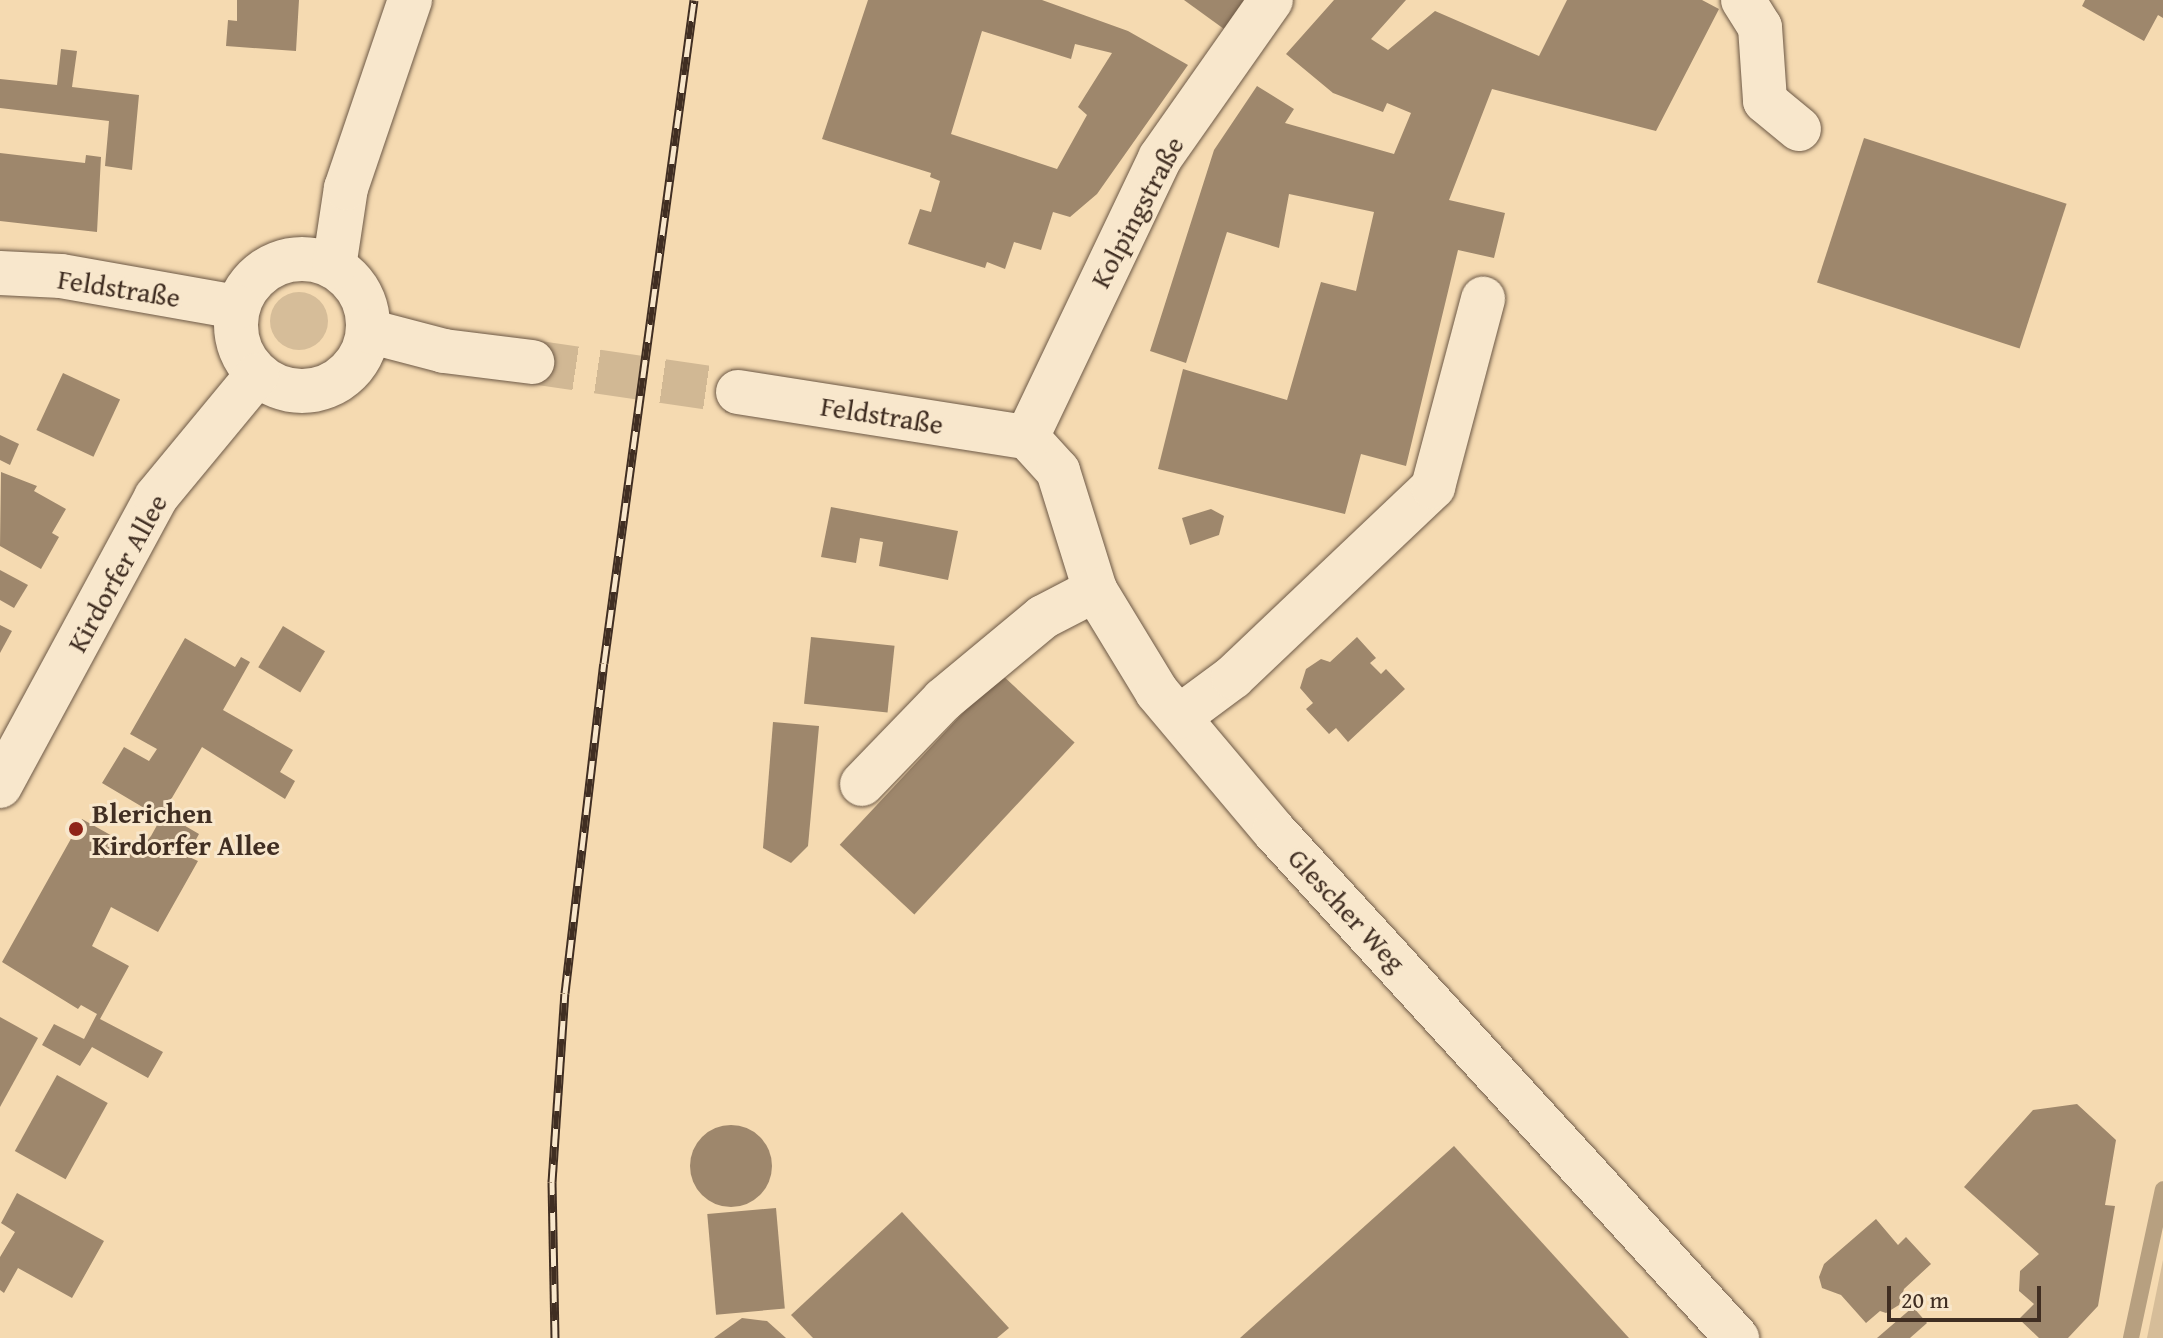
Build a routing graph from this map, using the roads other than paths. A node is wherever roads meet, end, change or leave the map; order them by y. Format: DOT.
graph roads {
  1 [pos="410,0"];
  2 [pos="1271,0"];
  3 [pos="1743,0"];
  4 [pos="1799,129"];
  5 [pos="334,267"];
  6 [pos="0,273"];
  7 [pos="1483,299"];
  8 [pos="237,307"];
  9 [pos="368,331"];
  10 [pos="532,362"];
  11 [pos="257,375"];
  12 [pos="738,392"];
  13 [pos="1027,437"];
  14 [pos="1095,590"];
  15 [pos="1179,717"];
  16 [pos="862,784"];
  17 [pos="0,786"];
  18 [pos="1737,1338"];
  1 -- 5 [label="street"];
  2 -- 13 [label="street, Kolpingstraße"];
  3 -- 4 [label="street"];
  5 -- 8 [label="street"];
  5 -- 9 [label="street"];
  6 -- 8 [label="street, Feldstraße"];
  7 -- 15 [label="street"];
  8 -- 11 [label="street"];
  9 -- 10 [label="street"];
  9 -- 11 [label="street"];
  11 -- 17 [label="street, Kirdorfer Allee"];
  12 -- 13 [label="street, Feldstraße"];
  13 -- 14 [label="street, Glescher Weg"];
  14 -- 15 [label="street, Glescher Weg"];
  14 -- 16 [label="street"];
  15 -- 18 [label="street, Glescher Weg"];
}
